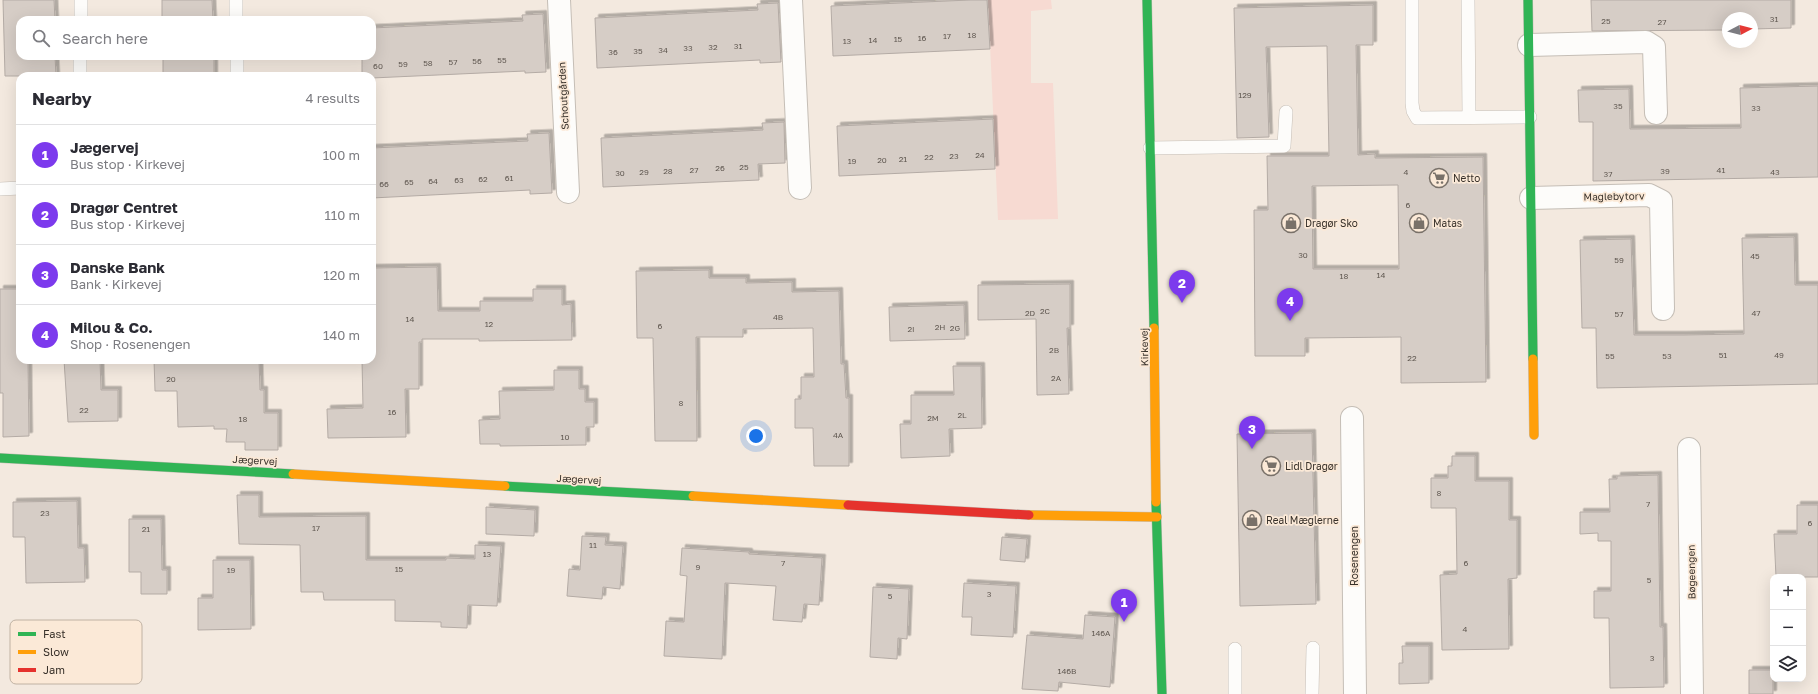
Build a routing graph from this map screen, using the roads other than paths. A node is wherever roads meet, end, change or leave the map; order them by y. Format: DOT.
graph roads {
  1 [pos="81,0"];
  2 [pos="236,0"];
  3 [pos="558,0"];
  4 [pos="791,0"];
  5 [pos="1147,0"];
  6 [pos="1412,0"];
  7 [pos="1468,0"];
  8 [pos="1528,0"];
  9 [pos="81,16"];
  10 [pos="236,16"];
  11 [pos="1528,45"];
  12 [pos="80,60"];
  13 [pos="237,60"];
  14 [pos="80,72"];
  15 [pos="237,72"];
  16 [pos="1286,112"];
  17 [pos="1656,113"];
  18 [pos="1530,117"];
  19 [pos="1469,118"];
  20 [pos="1150,148"];
  21 [pos="16,188"];
  22 [pos="800,188"];
  23 [pos="0,189"];
  24 [pos="568,192"];
  25 [pos="1531,198"];
  26 [pos="1663,309"];
  27 [pos="1352,418"];
  28 [pos="1534,435"];
  29 [pos="1689,450"];
  30 [pos="0,458"];
  31 [pos="1157,517"];
  32 [pos="1312,648"];
  33 [pos="1236,649"];
  34 [pos="1162,694"];
  35 [pos="1235,694"];
  36 [pos="1312,694"];
  37 [pos="1355,694"];
  38 [pos="1692,694"];
  1 -- 9 [label="lane"];
  2 -- 10 [label="lane"];
  3 -- 24 [label="street, Schoutgården"];
  4 -- 22 [label="street"];
  5 -- 20 [label="street, Kirkevej"];
  6 -- 19 [label="lane"];
  7 -- 19 [label="lane"];
  8 -- 11 [label="street"];
  11 -- 17 [label="street"];
  11 -- 18 [label="street"];
  12 -- 14 [label="lane"];
  13 -- 15 [label="lane"];
  16 -- 20 [label="lane"];
  18 -- 19 [label="lane"];
  18 -- 25 [label="street"];
  20 -- 31 [label="street, Kirkevej"];
  21 -- 23 [label="lane"];
  25 -- 26 [label="street, Maglebytorv"];
  25 -- 28 [label="street"];
  27 -- 37 [label="street, Rosenengen"];
  29 -- 38 [label="street, Bøgeengen"];
  30 -- 31 [label="street, Jægervej"];
  31 -- 34 [label="street, Kirkevej"];
  32 -- 36 [label="lane"];
  33 -- 35 [label="lane"];
}
